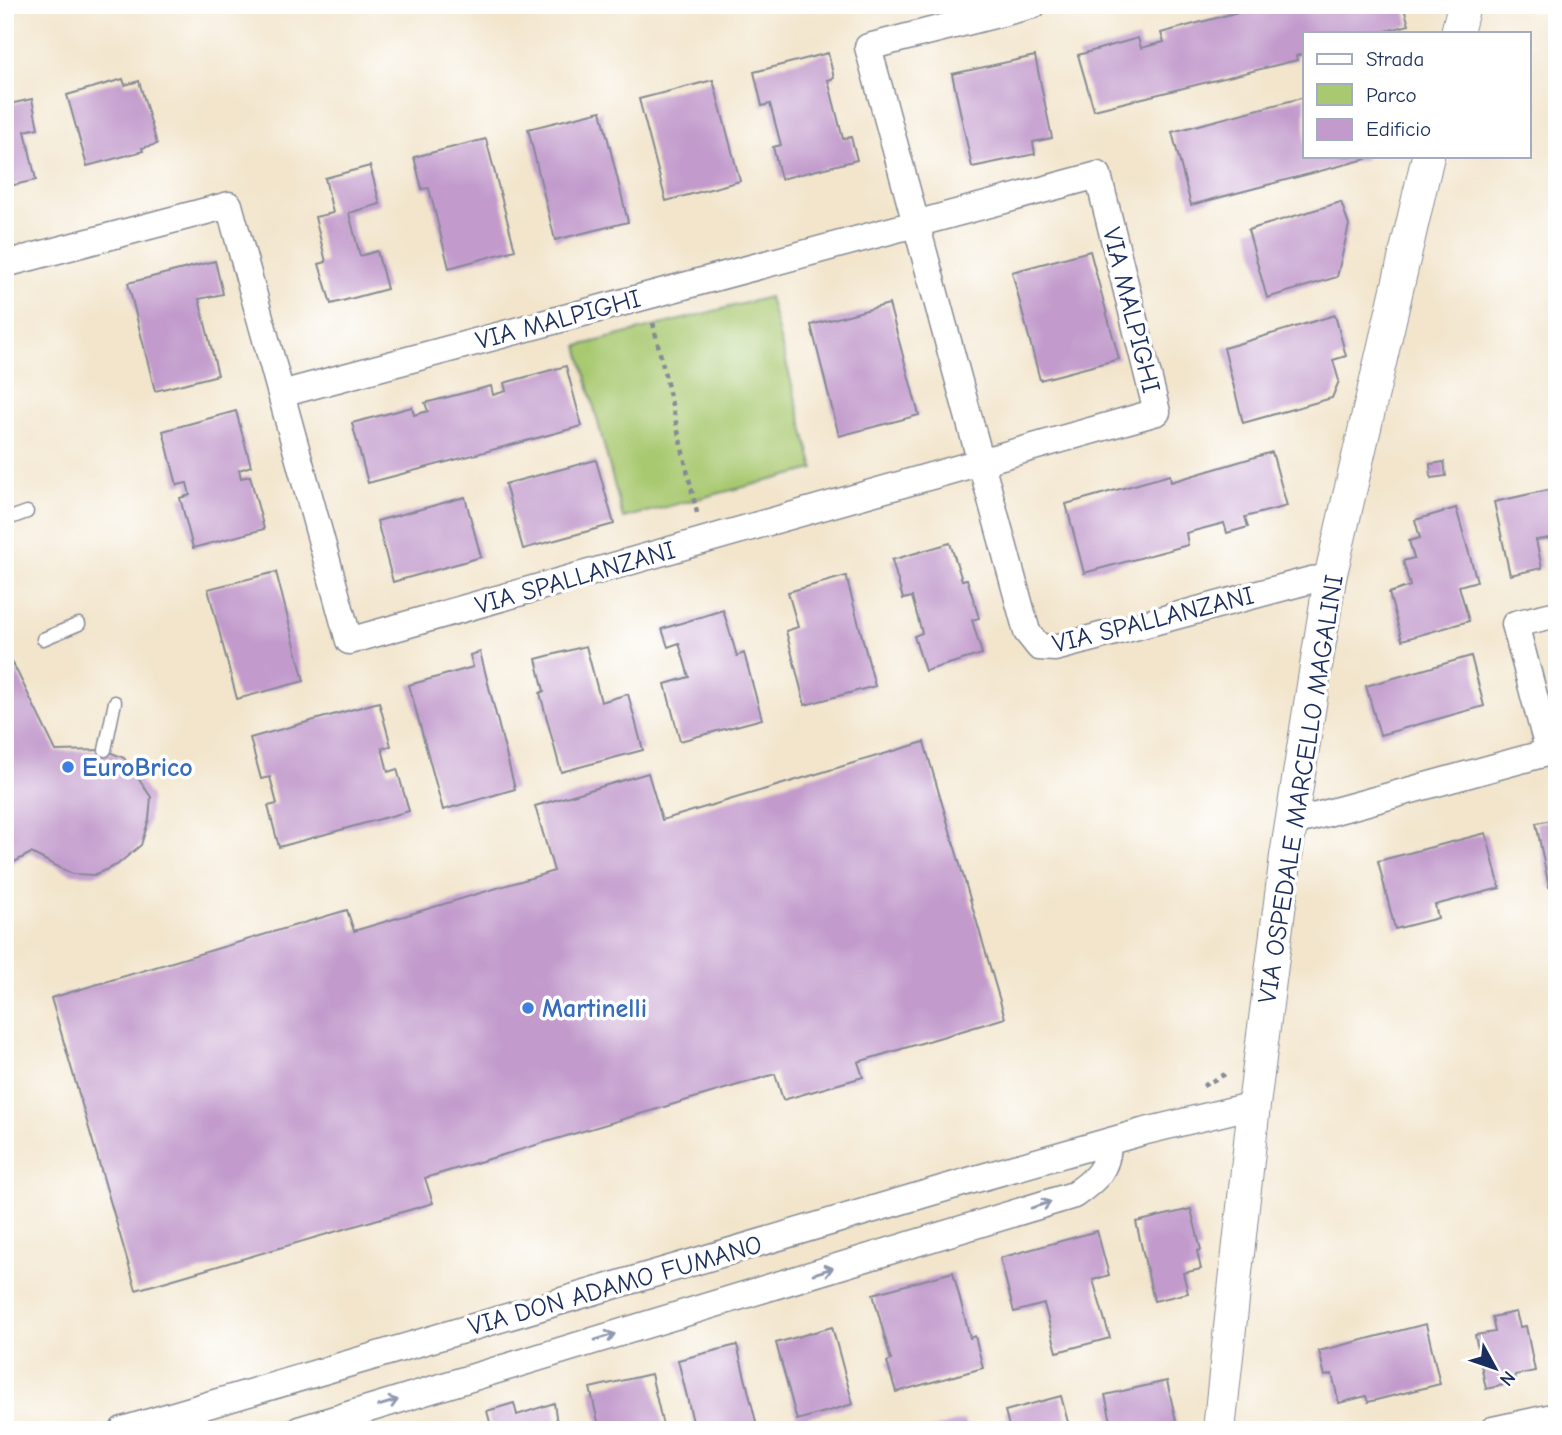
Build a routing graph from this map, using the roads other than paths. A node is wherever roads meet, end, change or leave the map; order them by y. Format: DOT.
graph roads {
  1 [pos="1033,5"];
  2 [pos="1464,5"];
  3 [pos="1457,32"];
  4 [pos="1428,158"];
  5 [pos="916,223"];
  6 [pos="5,264"];
  7 [pos="281,394"];
  8 [pos="980,462"];
  9 [pos="27,512"];
  10 [pos="5,520"];
  11 [pos="1330,578"];
  12 [pos="1557,614"];
  13 [pos="79,624"];
  14 [pos="43,639"];
  15 [pos="115,702"];
  16 [pos="105,750"];
  17 [pos="1553,751"];
  18 [pos="1291,824"];
  19 [pos="1254,1105"];
  20 [pos="1108,1142"];
  21 [pos="1557,1416"];
  22 [pos="122,1430"];
  23 [pos="299,1430"];
  24 [pos="1219,1430"];
  25 [pos="1493,1430"];
  1 -- 5 [label="street"];
  2 -- 3 [label="street"];
  4 -- 11 [label="street, VIA OSPEDALE MARCELLO MAGALINI"];
  5 -- 7 [label="street, VIA MALPIGHI"];
  5 -- 8 [label="street"];
  5 -- 8 [label="street, VIA MALPIGHI"];
  6 -- 7 [label="street, VIA SPALLANZANI"];
  7 -- 8 [label="street, VIA SPALLANZANI"];
  8 -- 11 [label="street, VIA SPALLANZANI"];
  9 -- 10 [label="lane"];
  11 -- 18 [label="street, VIA OSPEDALE MARCELLO MAGALINI"];
  12 -- 17 [label="street"];
  13 -- 14 [label="lane"];
  15 -- 16 [label="lane"];
  17 -- 18 [label="street"];
  18 -- 19 [label="street, VIA OSPEDALE MARCELLO MAGALINI"];
  19 -- 20 [label="street, VIA DON ADAMO FUMANO"];
  19 -- 24 [label="street, VIA OSPEDALE MARCELLO MAGALINI"];
  20 -- 22 [label="street, VIA DON ADAMO FUMANO"];
  23 -- 20 [label="street, VIA DON ADAMO FUMANO, one-way"];
  21 -- 25 [label="street"];
}
